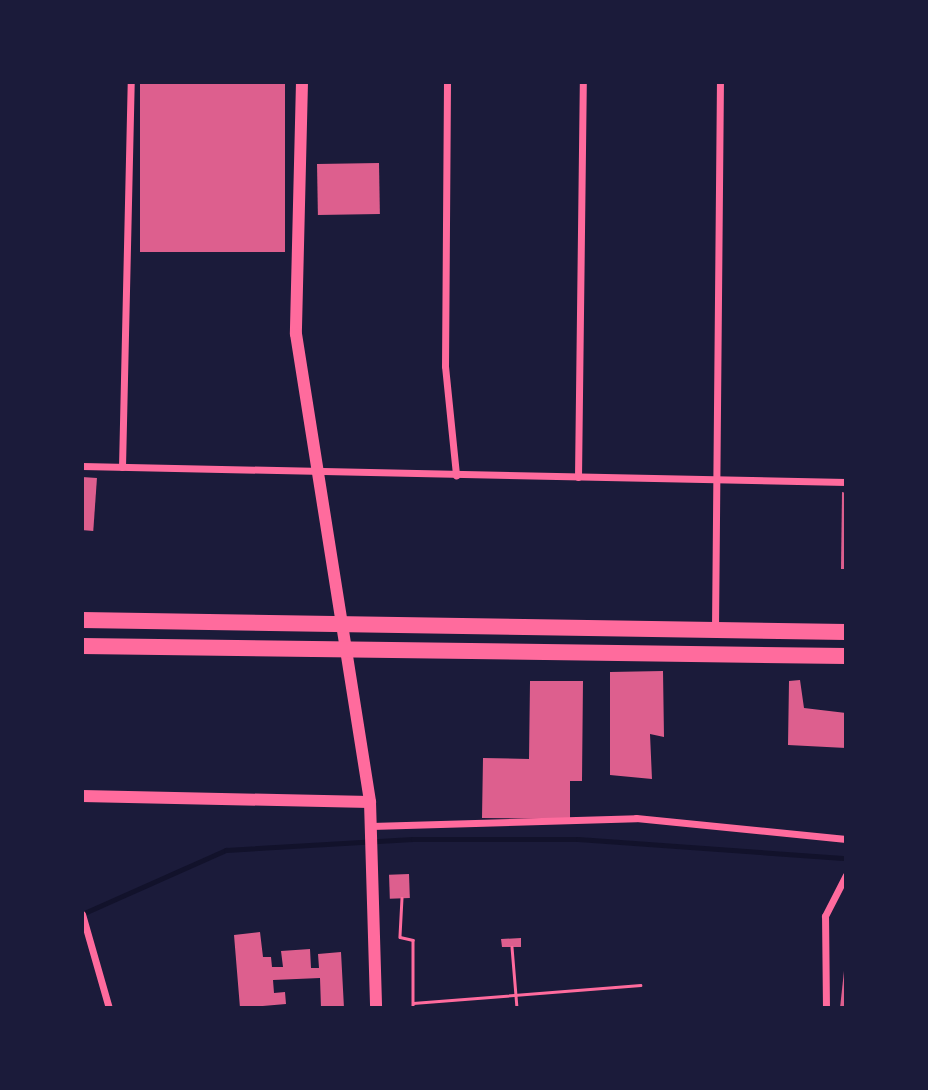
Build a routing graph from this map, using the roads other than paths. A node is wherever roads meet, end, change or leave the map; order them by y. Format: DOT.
graph roads {
  1 [pos="131,82"];
  2 [pos="302,82"];
  3 [pos="447,82"];
  4 [pos="583,82"];
  5 [pos="720,82"];
  6 [pos="82,466"];
  7 [pos="122,467"];
  8 [pos="317,471"];
  9 [pos="456,475"];
  10 [pos="578,477"];
  11 [pos="717,479"];
  12 [pos="846,482"];
  13 [pos="82,620"];
  14 [pos="342,626"];
  15 [pos="715,629"];
  16 [pos="846,632"];
  17 [pos="82,646"];
  18 [pos="344,650"];
  19 [pos="846,656"];
  20 [pos="82,796"];
  21 [pos="370,802"];
  22 [pos="371,826"];
  23 [pos="846,839"];
  24 [pos="846,875"];
  25 [pos="82,914"];
  26 [pos="110,1008"];
  27 [pos="376,1008"];
  28 [pos="826,1008"];
  1 -- 7 [label="street"];
  2 -- 8 [label="street"];
  3 -- 9 [label="street"];
  4 -- 10 [label="street"];
  5 -- 11 [label="street"];
  6 -- 7 [label="street"];
  7 -- 8 [label="street"];
  8 -- 9 [label="street"];
  8 -- 14 [label="street"];
  9 -- 10 [label="street"];
  10 -- 11 [label="street"];
  11 -- 12 [label="street"];
  11 -- 15 [label="street"];
  13 -- 14 [label="highway"];
  14 -- 15 [label="highway"];
  14 -- 18 [label="street"];
  15 -- 16 [label="highway"];
  17 -- 18 [label="highway"];
  18 -- 19 [label="highway"];
  18 -- 21 [label="street"];
  20 -- 21 [label="street"];
  21 -- 22 [label="street"];
  22 -- 23 [label="street"];
  22 -- 27 [label="street"];
  24 -- 28 [label="street"];
  25 -- 26 [label="street"];
}
